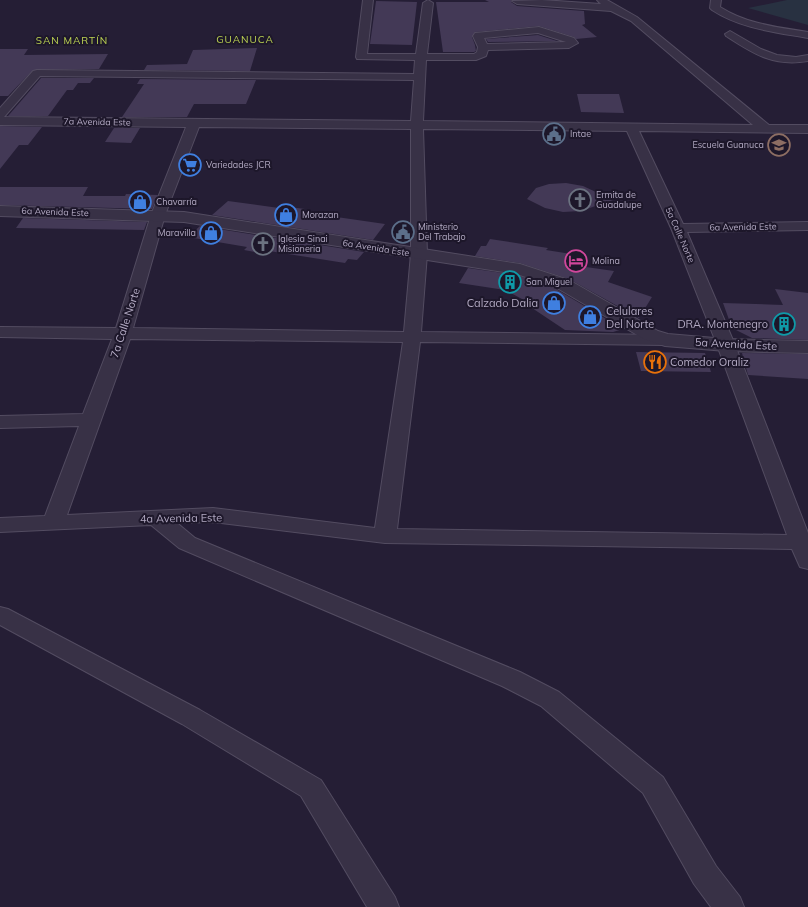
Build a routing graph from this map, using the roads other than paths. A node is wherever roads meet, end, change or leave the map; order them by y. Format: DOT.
graph roads {
  1 [pos="368,0"];
  2 [pos="602,0"];
  3 [pos="716,0"];
  4 [pos="518,1"];
  5 [pos="428,3"];
  6 [pos="614,8"];
  7 [pos="730,34"];
  8 [pos="808,35"];
  9 [pos="483,47"];
  10 [pos="421,57"];
  11 [pos="808,58"];
  12 [pos="420,77"];
  13 [pos="0,115"];
  14 [pos="0,121"];
  15 [pos="194,123"];
  16 [pos="417,124"];
  17 [pos="631,127"];
  18 [pos="766,129"];
  19 [pos="808,129"];
  20 [pos="0,210"];
  21 [pos="158,215"];
  22 [pos="808,226"];
  23 [pos="678,228"];
  24 [pos="419,254"];
  25 [pos="0,332"];
  26 [pos="123,333"];
  27 [pos="412,337"];
  28 [pos="665,340"];
  29 [pos="726,345"];
  30 [pos="808,347"];
  31 [pos="91,420"];
  32 [pos="0,422"];
  33 [pos="156,518"];
  34 [pos="53,523"];
  35 [pos="0,525"];
  36 [pos="385,536"];
  37 [pos="804,542"];
  38 [pos="808,562"];
  39 [pos="0,615"];
  40 [pos="384,907"];
  41 [pos="729,907"];
  1 -- 10 [label="street"];
  2 -- 6 [label="street"];
  3 -- 8 [label="street"];
  4 -- 6 [label="street"];
  5 -- 10 [label="street"];
  6 -- 18 [label="street"];
  7 -- 11 [label="street"];
  9 -- 9 [label="street"];
  9 -- 10 [label="street"];
  10 -- 12 [label="street"];
  12 -- 13 [label="street"];
  12 -- 16 [label="street"];
  14 -- 15 [label="street, 7a Avenida Este"];
  15 -- 16 [label="street, 7a Avenida Este"];
  15 -- 21 [label="street, 7a Calle Norte"];
  16 -- 17 [label="street, 7a Avenida Este"];
  16 -- 24 [label="street"];
  17 -- 18 [label="street, 7a Avenida Este"];
  17 -- 23 [label="street, 5a Calle Norte"];
  18 -- 19 [label="street, 7a Avenida Este"];
  20 -- 21 [label="street, 6a Avenida Este"];
  21 -- 24 [label="street, 6a Avenida Este"];
  21 -- 26 [label="street, 7a Calle Norte"];
  22 -- 23 [label="street, 6a Avenida Este"];
  23 -- 29 [label="street, 5a Calle Norte"];
  24 -- 27 [label="street"];
  24 -- 28 [label="street, 6a Avenida Este"];
  25 -- 26 [label="street"];
  26 -- 27 [label="street"];
  26 -- 31 [label="street, 7a Calle Norte"];
  27 -- 28 [label="street"];
  27 -- 36 [label="street"];
  28 -- 29 [label="street, 5a Avenida Este"];
  29 -- 30 [label="street, 5a Avenida Este"];
  29 -- 37 [label="street, 5a Calle Norte"];
  31 -- 32 [label="street"];
  31 -- 34 [label="street, 7a Calle Norte"];
  33 -- 34 [label="street, 4a Avenida Este"];
  33 -- 36 [label="street, 4a Avenida Este"];
  33 -- 41 [label="street"];
  34 -- 35 [label="street, 4a Avenida Este"];
  36 -- 37 [label="street, 4a Avenida Este"];
  37 -- 38 [label="street, 5a Calle Norte"];
  39 -- 40 [label="street"];
}
